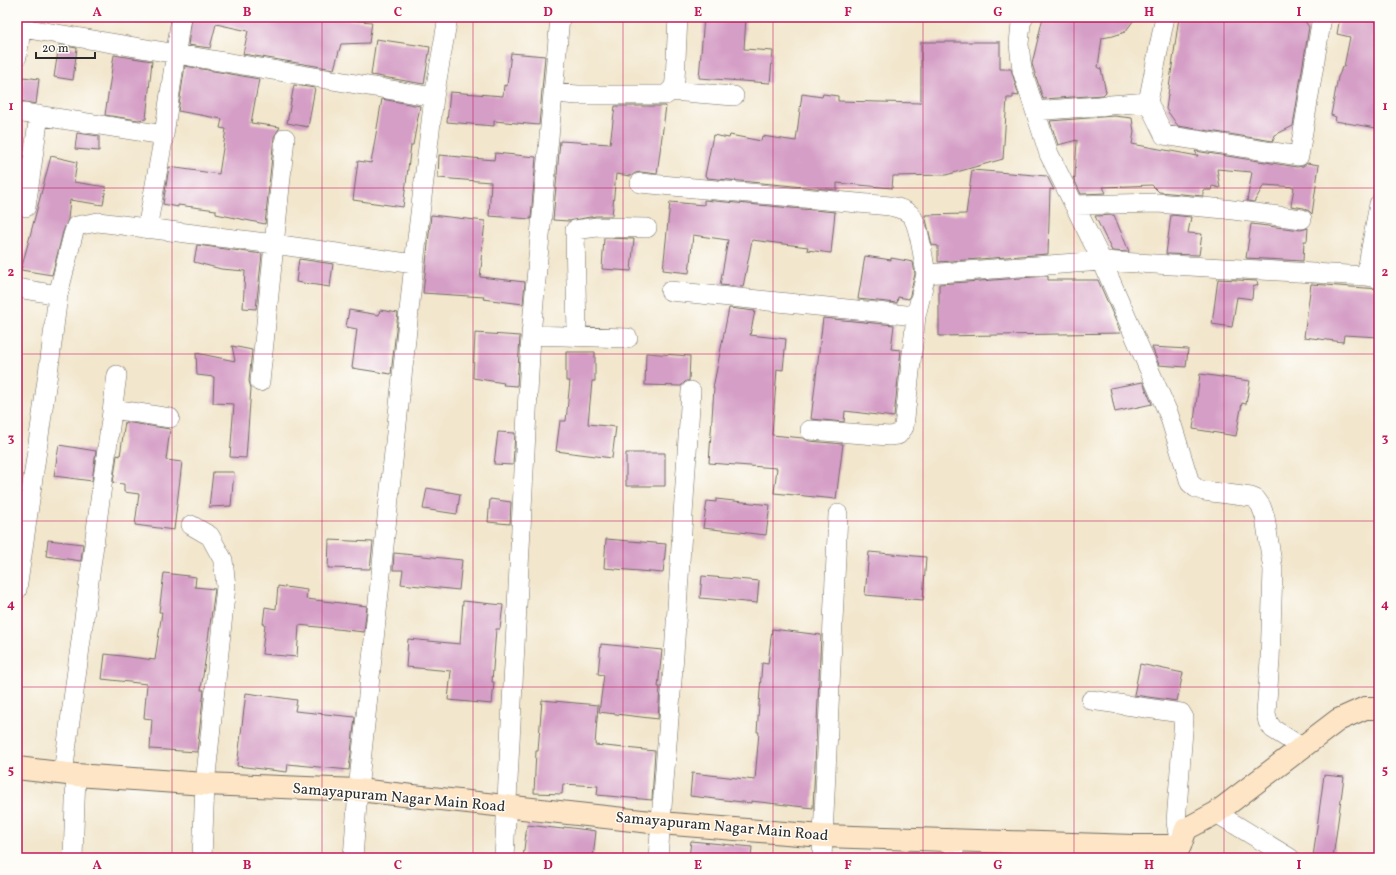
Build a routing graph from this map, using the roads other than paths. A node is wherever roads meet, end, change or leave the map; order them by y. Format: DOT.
graph roads {
  1 [pos="180,17"];
  2 [pos="448,17"];
  3 [pos="560,17"];
  4 [pos="678,17"];
  5 [pos="1024,17"];
  6 [pos="1165,17"];
  7 [pos="1322,17"];
  8 [pos="22,22"];
  9 [pos="175,54"];
  10 [pos="17,57"];
  11 [pos="671,91"];
  12 [pos="554,93"];
  13 [pos="734,96"];
  14 [pos="434,97"];
  15 [pos="1148,102"];
  16 [pos="1036,111"];
  17 [pos="17,112"];
  18 [pos="39,116"];
  19 [pos="164,135"];
  20 [pos="285,138"];
  21 [pos="640,183"];
  22 [pos="1379,204"];
  23 [pos="1074,205"];
  24 [pos="26,207"];
  25 [pos="1302,219"];
  26 [pos="147,228"];
  27 [pos="647,228"];
  28 [pos="274,244"];
  29 [pos="1102,261"];
  30 [pos="414,264"];
  31 [pos="926,274"];
  32 [pos="1373,277"];
  33 [pos="17,288"];
  34 [pos="670,291"];
  35 [pos="58,295"];
  36 [pos="916,316"];
  37 [pos="531,334"];
  38 [pos="577,336"];
  39 [pos="628,338"];
  40 [pos="117,375"];
  41 [pos="260,382"];
  42 [pos="691,391"];
  43 [pos="113,410"];
  44 [pos="170,418"];
  45 [pos="810,430"];
  46 [pos="838,514"];
  47 [pos="190,526"];
  48 [pos="17,590"];
  49 [pos="1091,700"];
  50 [pos="1379,708"];
  51 [pos="1303,748"];
  52 [pos="17,768"];
  53 [pos="69,774"];
  54 [pos="205,784"];
  55 [pos="358,790"];
  56 [pos="507,806"];
  57 [pos="1216,813"];
  58 [pos="660,823"];
  59 [pos="823,836"];
  60 [pos="1180,846"];
  61 [pos="954,849"];
  62 [pos="73,858"];
  63 [pos="202,858"];
  64 [pos="353,858"];
  65 [pos="504,858"];
  66 [pos="658,858"];
  67 [pos="822,858"];
  68 [pos="1290,858"];
  1 -- 9 [label="street"];
  2 -- 14 [label="street"];
  3 -- 12 [label="street"];
  4 -- 11 [label="street"];
  5 -- 16 [label="street"];
  6 -- 15 [label="street"];
  7 -- 15 [label="street"];
  8 -- 9 [label="street"];
  8 -- 10 [label="street"];
  9 -- 14 [label="street"];
  9 -- 19 [label="street"];
  11 -- 12 [label="street"];
  11 -- 13 [label="street"];
  12 -- 37 [label="street"];
  14 -- 30 [label="street"];
  15 -- 16 [label="street"];
  16 -- 23 [label="street"];
  17 -- 18 [label="street"];
  18 -- 19 [label="street"];
  18 -- 24 [label="street"];
  19 -- 26 [label="street"];
  20 -- 28 [label="street"];
  21 -- 31 [label="street"];
  22 -- 32 [label="street"];
  23 -- 25 [label="street"];
  23 -- 29 [label="street"];
  26 -- 28 [label="street"];
  26 -- 35 [label="street"];
  27 -- 38 [label="street"];
  28 -- 30 [label="street"];
  28 -- 41 [label="street"];
  29 -- 31 [label="street"];
  29 -- 32 [label="street"];
  29 -- 51 [label="street"];
  30 -- 55 [label="street"];
  31 -- 36 [label="street"];
  33 -- 35 [label="street"];
  34 -- 36 [label="street"];
  35 -- 48 [label="street"];
  36 -- 45 [label="street"];
  37 -- 38 [label="street"];
  37 -- 56 [label="street"];
  38 -- 39 [label="street"];
  40 -- 43 [label="street"];
  42 -- 58 [label="street"];
  43 -- 44 [label="street"];
  43 -- 53 [label="street"];
  46 -- 59 [label="street"];
  47 -- 54 [label="street"];
  49 -- 60 [label="street"];
  50 -- 51 [label="street"];
  51 -- 57 [label="street"];
  52 -- 53 [label="street, Samayapuram Nagar Main Road"];
  53 -- 54 [label="street, Samayapuram Nagar Main Road"];
  53 -- 62 [label="street"];
  54 -- 55 [label="street, Samayapuram Nagar Main Road"];
  54 -- 63 [label="street"];
  55 -- 56 [label="street, Samayapuram Nagar Main Road"];
  55 -- 64 [label="street"];
  56 -- 58 [label="street, Samayapuram Nagar Main Road"];
  56 -- 65 [label="street"];
  57 -- 60 [label="street"];
  57 -- 68 [label="street"];
  58 -- 59 [label="street, Samayapuram Nagar Main Road"];
  58 -- 66 [label="street"];
  59 -- 61 [label="street, Samayapuram Nagar Main Road"];
  59 -- 67 [label="street"];
  60 -- 61 [label="street, Samayapuram Nagar Main Road"];
}
